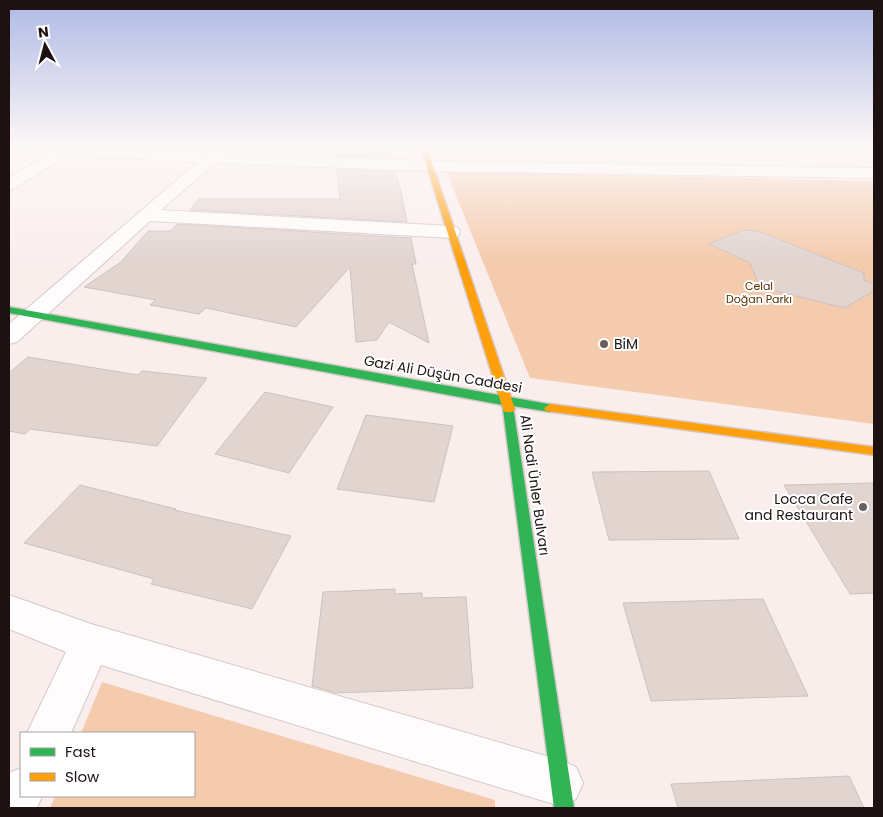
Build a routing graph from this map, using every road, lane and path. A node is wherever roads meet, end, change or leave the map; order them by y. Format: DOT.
graph roads {
  1 [pos="180,186"];
  2 [pos="436,186"];
  3 [pos="147,215"];
  4 [pos="451,232"];
  5 [pos="9,310"];
  6 [pos="32,314"];
  7 [pos="9,337"];
  8 [pos="508,402"];
  9 [pos="874,451"];
  10 [pos="9,612"];
  11 [pos="91,643"];
  12 [pos="49,732"];
  13 [pos="20,793"];
  14 [pos="562,796"];
  15 [pos="13,808"];
  1 -- 3 [label="street"];
  2 -- 4 [label="street, Ali Nadi Ünler Bulvarı"];
  3 -- 4 [label="street"];
  3 -- 6 [label="street"];
  4 -- 8 [label="street, Ali Nadi Ünler Bulvarı"];
  5 -- 6 [label="street, Gazi Ali Düşün Caddesi"];
  6 -- 7 [label="street"];
  6 -- 8 [label="street, Gazi Ali Düşün Caddesi"];
  8 -- 9 [label="street, Gazi Ali Düşün Caddesi"];
  8 -- 14 [label="street, Ali Nadi Ünler Bulvarı"];
  10 -- 11 [label="street"];
  11 -- 12 [label="street"];
  11 -- 14 [label="street"];
  13 -- 15 [label="street"];
}
